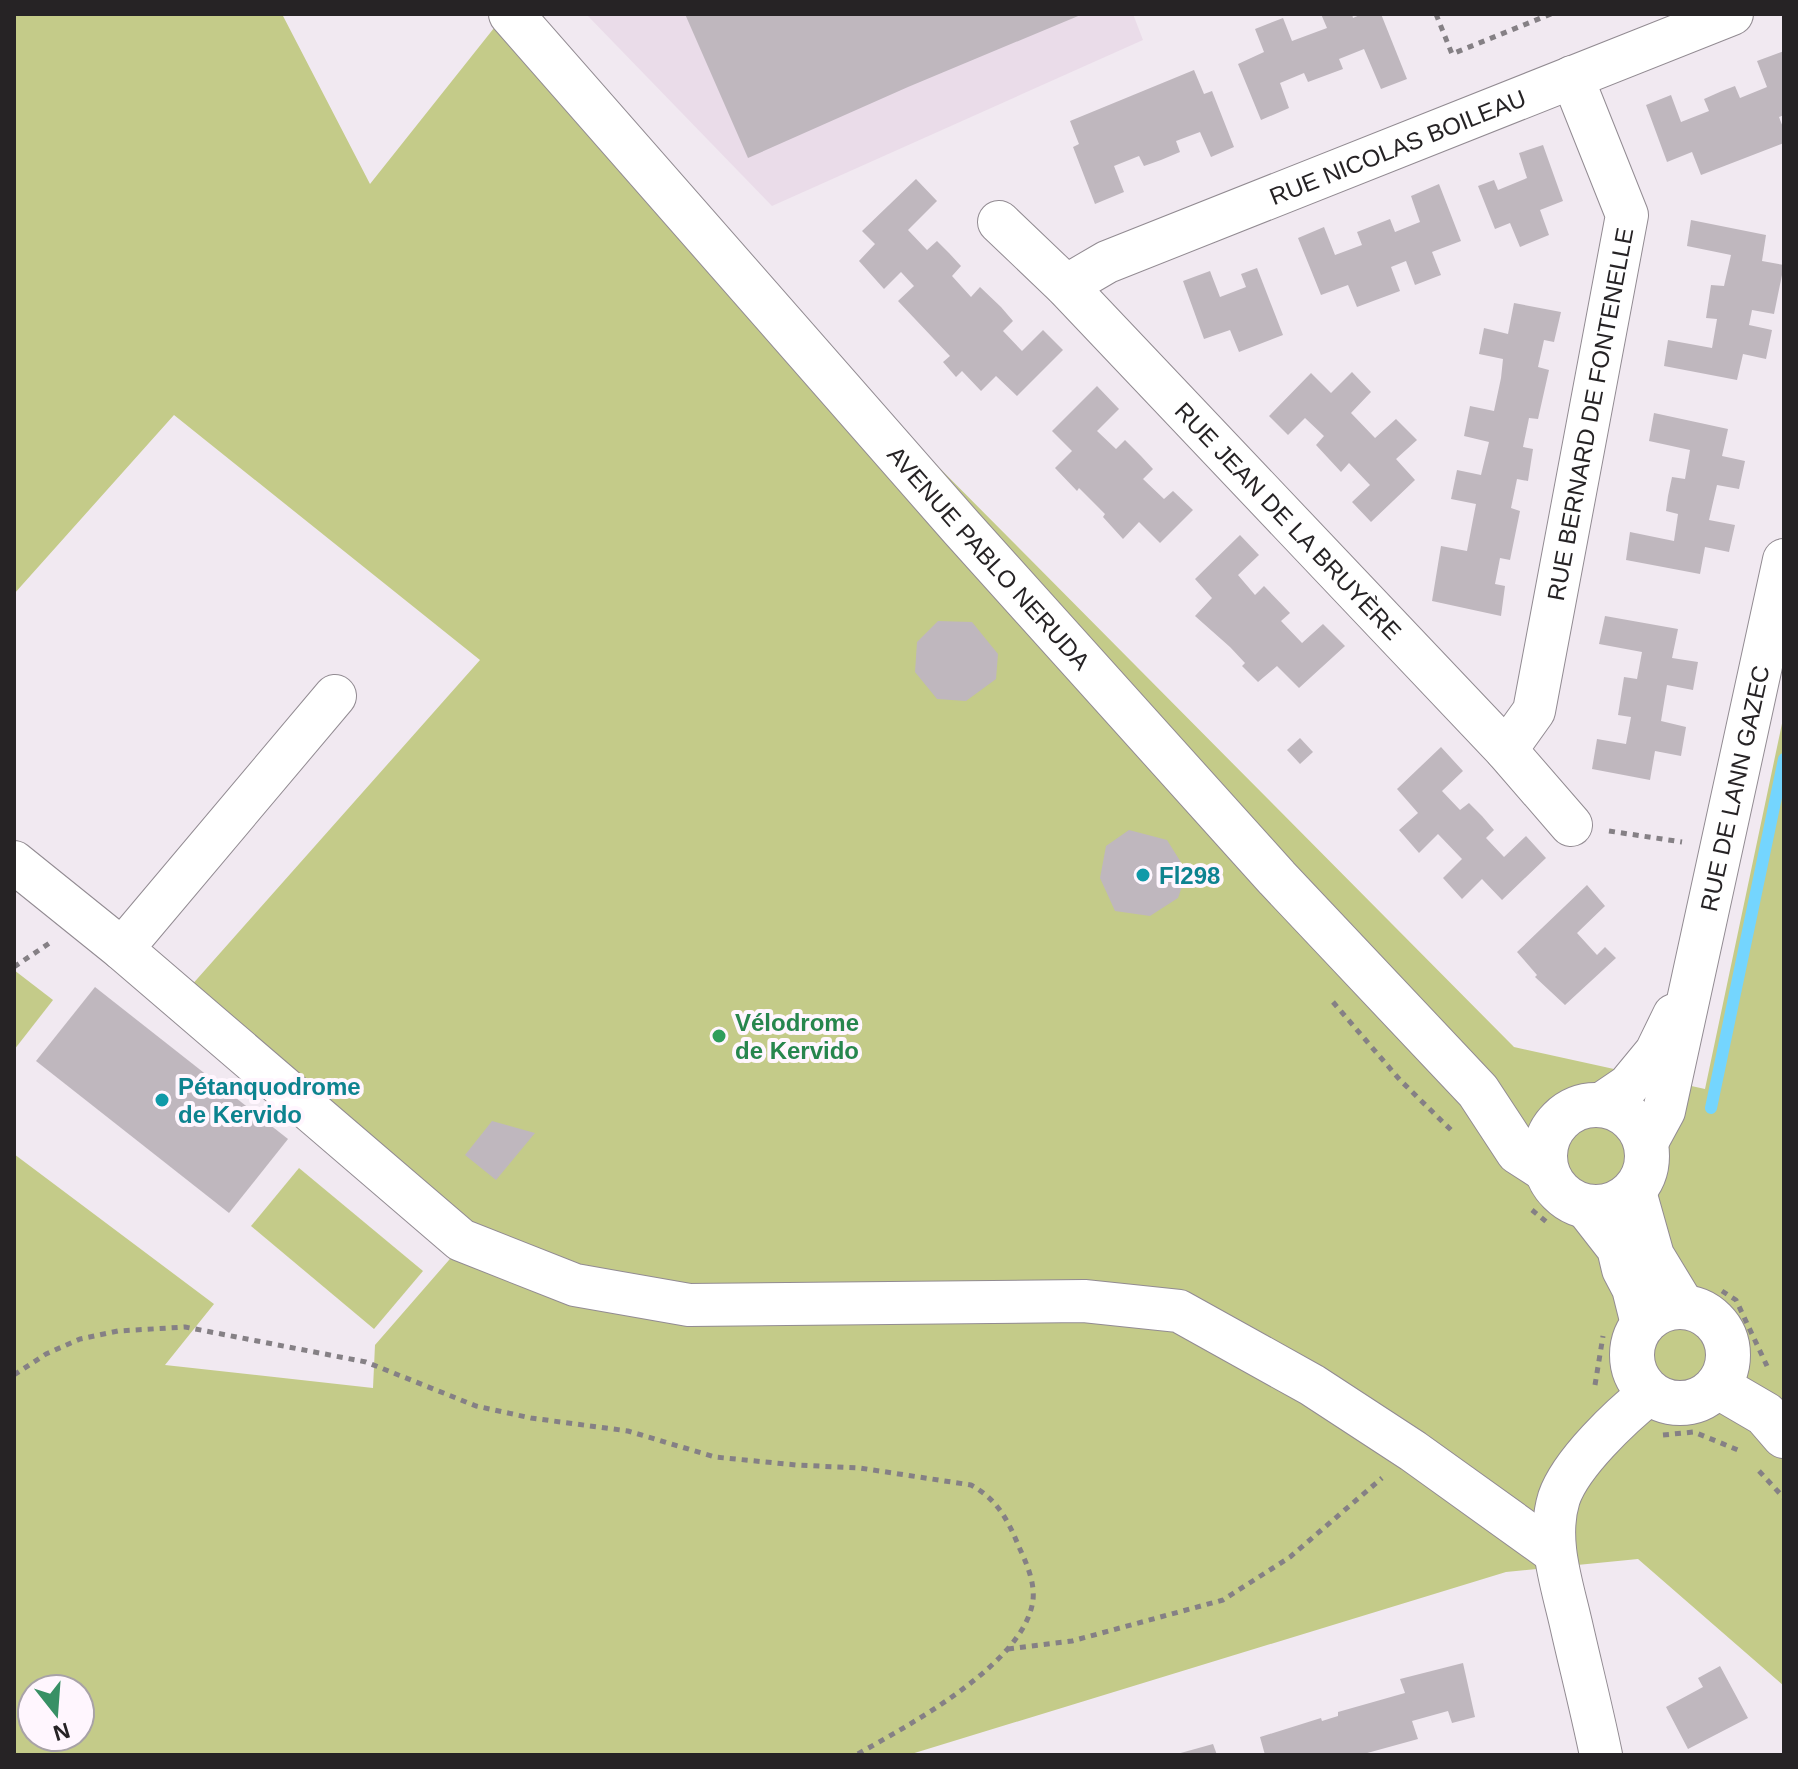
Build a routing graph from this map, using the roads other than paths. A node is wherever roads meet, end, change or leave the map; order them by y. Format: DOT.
graph roads {
  1 [pos="511,14"];
  2 [pos="1732,14"];
  3 [pos="1572,77"];
  4 [pos="999,222"];
  5 [pos="1066,286"];
  6 [pos="1783,570"];
  7 [pos="335,696"];
  8 [pos="1506,750"];
  9 [pos="1571,825"];
  10 [pos="14,862"];
  11 [pos="122,949"];
  12 [pos="1696,971"];
  13 [pos="1478,1091"];
  14 [pos="1581,1111"];
  15 [pos="1646,1144"];
  16 [pos="1546,1170"];
  17 [pos="1634,1192"];
  18 [pos="1587,1207"];
  19 [pos="1683,1307"];
  20 [pos="1643,1324"];
  21 [pos="1717,1386"];
  22 [pos="1650,1393"];
  23 [pos="1784,1436"];
  24 [pos="1555,1553"];
  25 [pos="1593,1753"];
  1 -- 13 [label="main road, AVENUE PABLO NERUDA"];
  2 -- 3 [label="street, RUE NICOLAS BOILEAU"];
  3 -- 5 [label="street, RUE NICOLAS BOILEAU"];
  3 -- 8 [label="street, RUE BERNARD DE FONTENELLE"];
  4 -- 5 [label="street, RUE JEAN DE LA BRUYÈRE"];
  5 -- 8 [label="street, RUE JEAN DE LA BRUYÈRE"];
  6 -- 12 [label="street, RUE DE LANN GAZEC"];
  7 -- 11 [label="street"];
  8 -- 9 [label="street, RUE JEAN DE LA BRUYÈRE"];
  10 -- 11 [label="street"];
  11 -- 24 [label="street"];
  12 -- 14 [label="street"];
  12 -- 15 [label="street"];
  13 -- 14 [label="main road"];
  13 -- 16 [label="main road, AVENUE PABLO NERUDA"];
  14 -- 15 [label="main road"];
  14 -- 16 [label="main road"];
  15 -- 17 [label="main road"];
  16 -- 18 [label="main road"];
  17 -- 18 [label="main road"];
  17 -- 19 [label="main road"];
  18 -- 20 [label="main road"];
  19 -- 20 [label="main road"];
  19 -- 21 [label="main road"];
  20 -- 22 [label="main road"];
  21 -- 22 [label="main road"];
  21 -- 23 [label="main road"];
  22 -- 24 [label="street"];
  24 -- 25 [label="street"];
}
